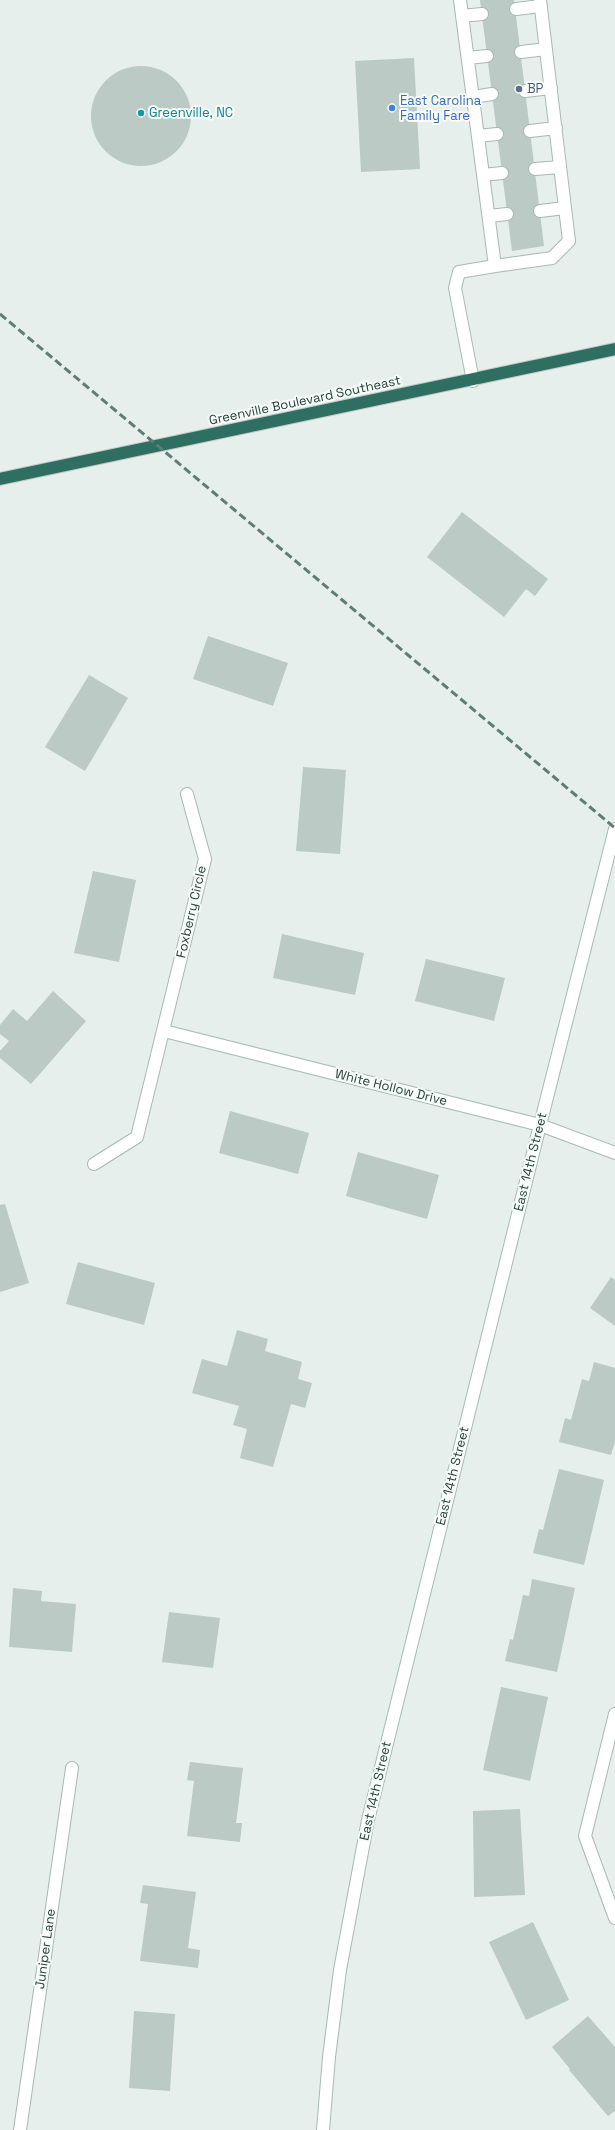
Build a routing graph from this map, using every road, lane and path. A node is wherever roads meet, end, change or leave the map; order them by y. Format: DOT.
graph roads {
  1 [pos="460,0"];
  2 [pos="541,3"];
  3 [pos="516,9"];
  4 [pos="482,14"];
  5 [pos="462,16"];
  6 [pos="546,49"];
  7 [pos="521,52"];
  8 [pos="487,56"];
  9 [pos="468,58"];
  10 [pos="551,88"];
  11 [pos="525,91"];
  12 [pos="492,94"];
  13 [pos="473,97"];
  14 [pos="556,128"];
  15 [pos="530,131"];
  16 [pos="497,134"];
  17 [pos="478,136"];
  18 [pos="560,167"];
  19 [pos="535,169"];
  20 [pos="502,173"];
  21 [pos="483,175"];
  22 [pos="565,208"];
  23 [pos="540,210"];
  24 [pos="507,214"];
  25 [pos="489,216"];
  26 [pos="495,266"];
  27 [pos="615,349"];
  28 [pos="473,381"];
  29 [pos="0,479"];
  30 [pos="187,794"];
  31 [pos="615,829"];
  32 [pos="164,1031"];
  33 [pos="540,1125"];
  34 [pos="615,1153"];
  35 [pos="94,1164"];
  36 [pos="615,1714"];
  37 [pos="72,1768"];
  38 [pos="615,1918"];
  39 [pos="20,2130"];
  40 [pos="323,2130"];
  1 -- 5 [label="street"];
  2 -- 3 [label="street"];
  2 -- 6 [label="street"];
  4 -- 5 [label="street"];
  5 -- 9 [label="street"];
  6 -- 7 [label="street"];
  6 -- 10 [label="street"];
  8 -- 9 [label="street"];
  9 -- 13 [label="street"];
  10 -- 11 [label="street"];
  10 -- 14 [label="street"];
  12 -- 13 [label="street"];
  13 -- 17 [label="street"];
  14 -- 15 [label="street"];
  14 -- 18 [label="street"];
  16 -- 17 [label="street"];
  17 -- 21 [label="street"];
  18 -- 19 [label="street"];
  18 -- 22 [label="street"];
  20 -- 21 [label="street"];
  21 -- 25 [label="street"];
  22 -- 23 [label="street"];
  22 -- 26 [label="street"];
  24 -- 25 [label="street"];
  25 -- 26 [label="street"];
  26 -- 28 [label="street"];
  27 -- 28 [label="highway, Greenville Boulevard Southeast"];
  28 -- 29 [label="highway, Greenville Boulevard Southeast"];
  30 -- 32 [label="street, Foxberry Circle"];
  31 -- 33 [label="street, East 14th Street"];
  32 -- 33 [label="street, White Hollow Drive"];
  32 -- 35 [label="street, Foxberry Circle"];
  33 -- 34 [label="street, White Hollow Drive"];
  33 -- 40 [label="street, East 14th Street"];
  36 -- 38 [label="street"];
  37 -- 39 [label="street, Juniper Lane"];
}
